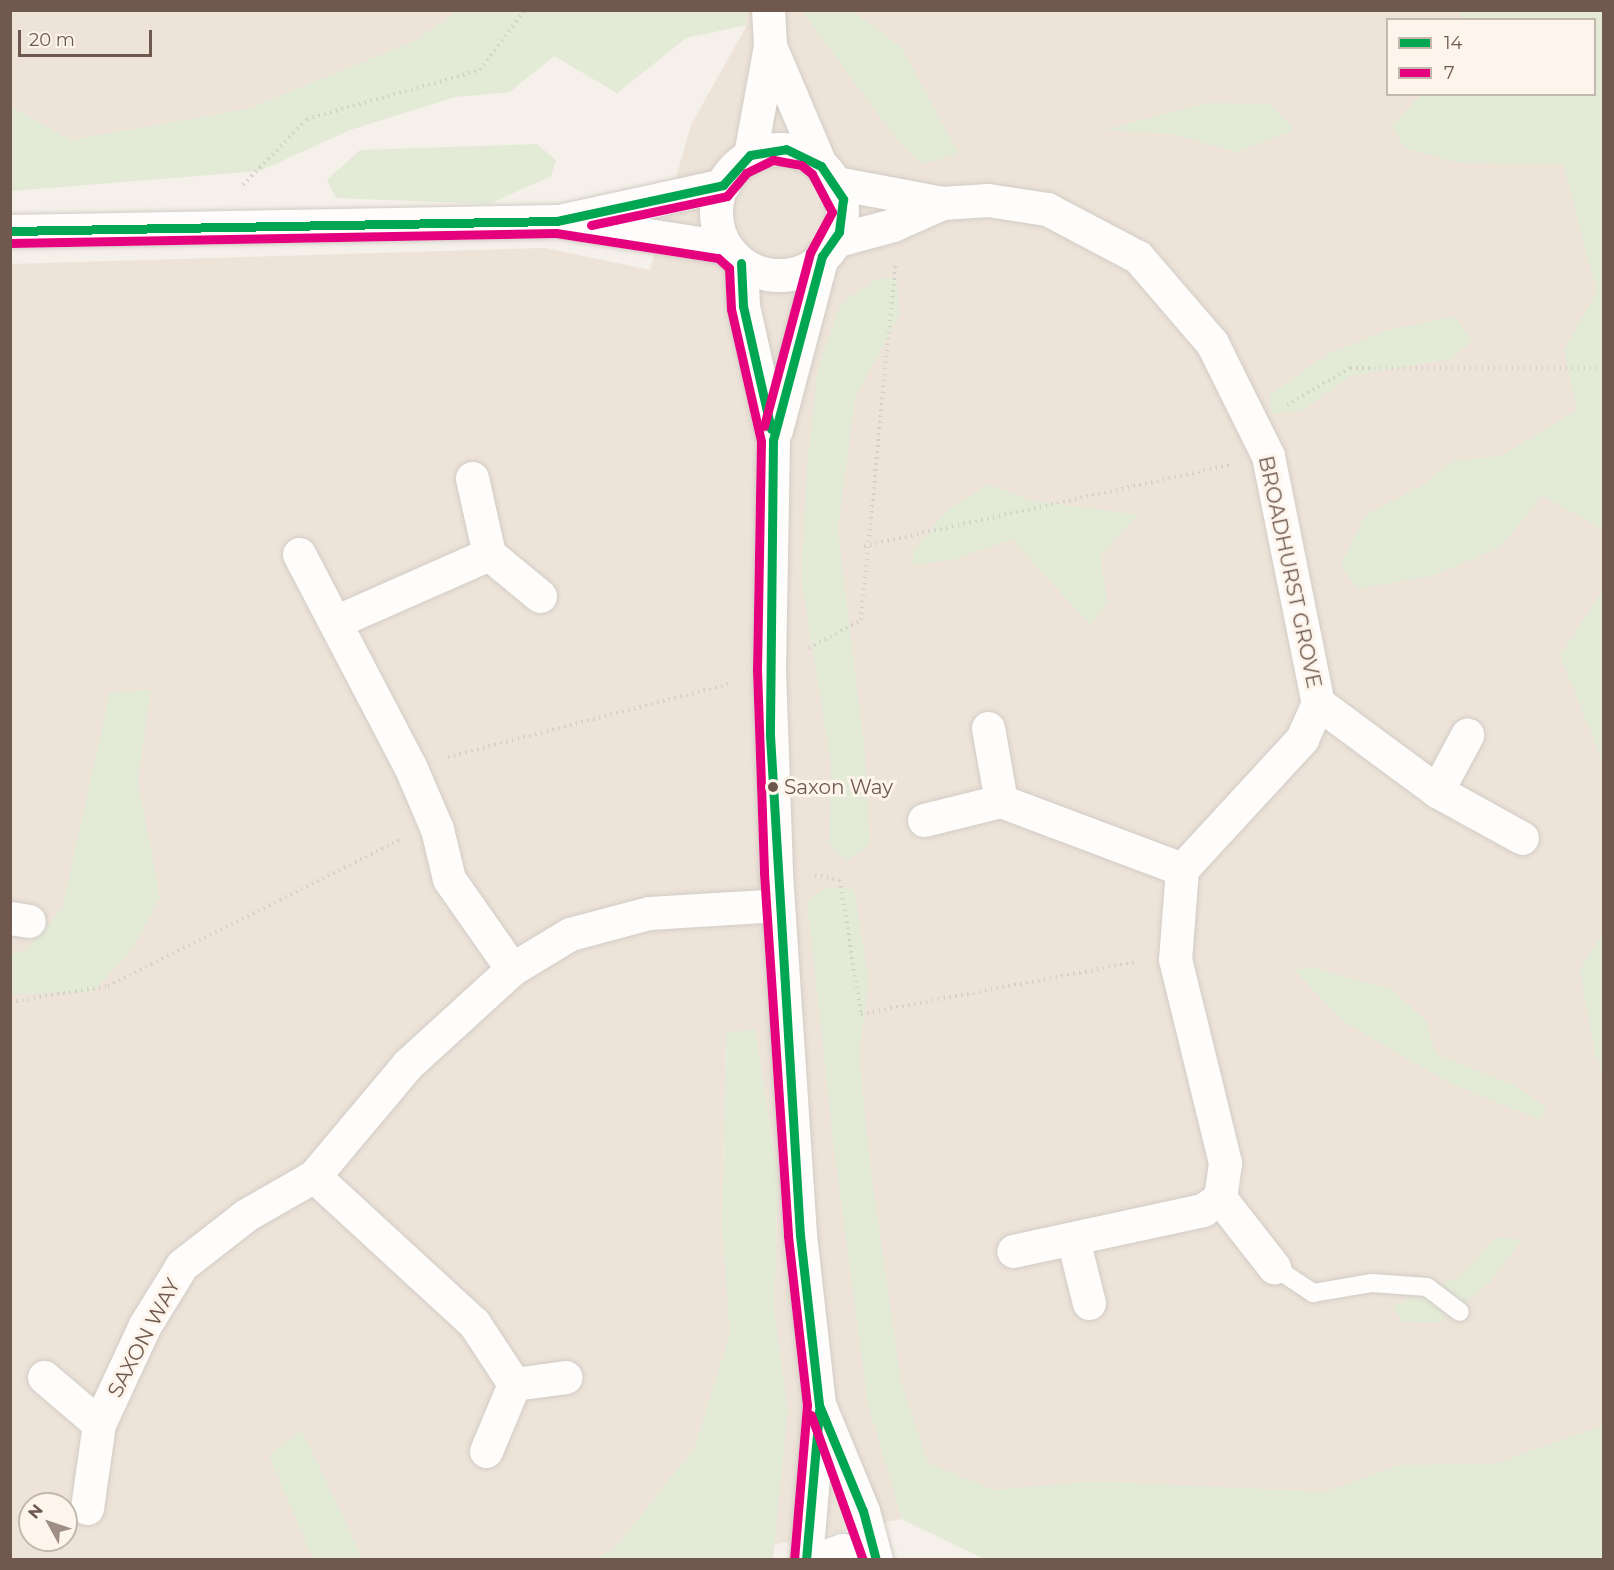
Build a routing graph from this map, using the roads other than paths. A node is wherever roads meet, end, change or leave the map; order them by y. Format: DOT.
graph roads {
  1 [pos="768,10"];
  2 [pos="770,46"];
  3 [pos="750,155"];
  4 [pos="828,174"];
  5 [pos="723,185"];
  6 [pos="942,203"];
  7 [pos="557,221"];
  8 [pos="10,231"];
  9 [pos="828,249"];
  10 [pos="733,255"];
  11 [pos="773,440"];
  12 [pos="472,478"];
  13 [pos="299,554"];
  14 [pos="489,554"];
  15 [pos="540,596"];
  16 [pos="335,622"];
  17 [pos="1318,704"];
  18 [pos="988,728"];
  19 [pos="1467,735"];
  20 [pos="1437,790"];
  21 [pos="1001,801"];
  22 [pos="924,820"];
  23 [pos="1522,838"];
  24 [pos="1182,869"];
  25 [pos="778,904"];
  26 [pos="512,969"];
  27 [pos="314,1176"];
  28 [pos="1220,1198"];
  29 [pos="1073,1239"];
  30 [pos="1013,1251"];
  31 [pos="1274,1267"];
  32 [pos="1089,1303"];
  33 [pos="1460,1312"];
  34 [pos="45,1377"];
  35 [pos="566,1377"];
  36 [pos="514,1383"];
  37 [pos="819,1405"];
  38 [pos="99,1424"];
  39 [pos="486,1451"];
  40 [pos="87,1509"];
  41 [pos="806,1560"];
  42 [pos="815,1560"];
  43 [pos="874,1560"];
  1 -- 2 [label="street"];
  2 -- 3 [label="street"];
  2 -- 4 [label="street"];
  3 -- 4 [label="street"];
  3 -- 5 [label="street"];
  4 -- 6 [label="street, BROADHURST GROVE"];
  4 -- 9 [label="street"];
  5 -- 7 [label="street"];
  5 -- 10 [label="street"];
  6 -- 9 [label="street, BROADHURST GROVE"];
  6 -- 17 [label="street, BROADHURST GROVE"];
  7 -- 8 [label="street"];
  7 -- 10 [label="street"];
  9 -- 10 [label="street"];
  9 -- 11 [label="street"];
  10 -- 11 [label="street"];
  11 -- 25 [label="street"];
  12 -- 14 [label="street"];
  13 -- 16 [label="street"];
  14 -- 15 [label="street"];
  14 -- 16 [label="street"];
  16 -- 26 [label="street"];
  17 -- 20 [label="street, BROADHURST GROVE"];
  17 -- 24 [label="street, BROADHURST GROVE"];
  18 -- 21 [label="street"];
  19 -- 20 [label="street"];
  20 -- 23 [label="street, BROADHURST GROVE"];
  21 -- 22 [label="street"];
  21 -- 24 [label="street"];
  24 -- 28 [label="street"];
  25 -- 26 [label="street, SAXON WAY"];
  25 -- 37 [label="street"];
  26 -- 27 [label="street, SAXON WAY"];
  27 -- 36 [label="street"];
  27 -- 38 [label="street, SAXON WAY"];
  28 -- 29 [label="street"];
  28 -- 31 [label="street"];
  29 -- 30 [label="street"];
  29 -- 32 [label="street"];
  31 -- 33 [label="lane"];
  34 -- 38 [label="street, SAXON WAY"];
  35 -- 36 [label="street"];
  36 -- 39 [label="street"];
  37 -- 41 [label="street"];
  37 -- 43 [label="street"];
  38 -- 40 [label="street, SAXON WAY"];
  42 -- 43 [label="street"];
}
